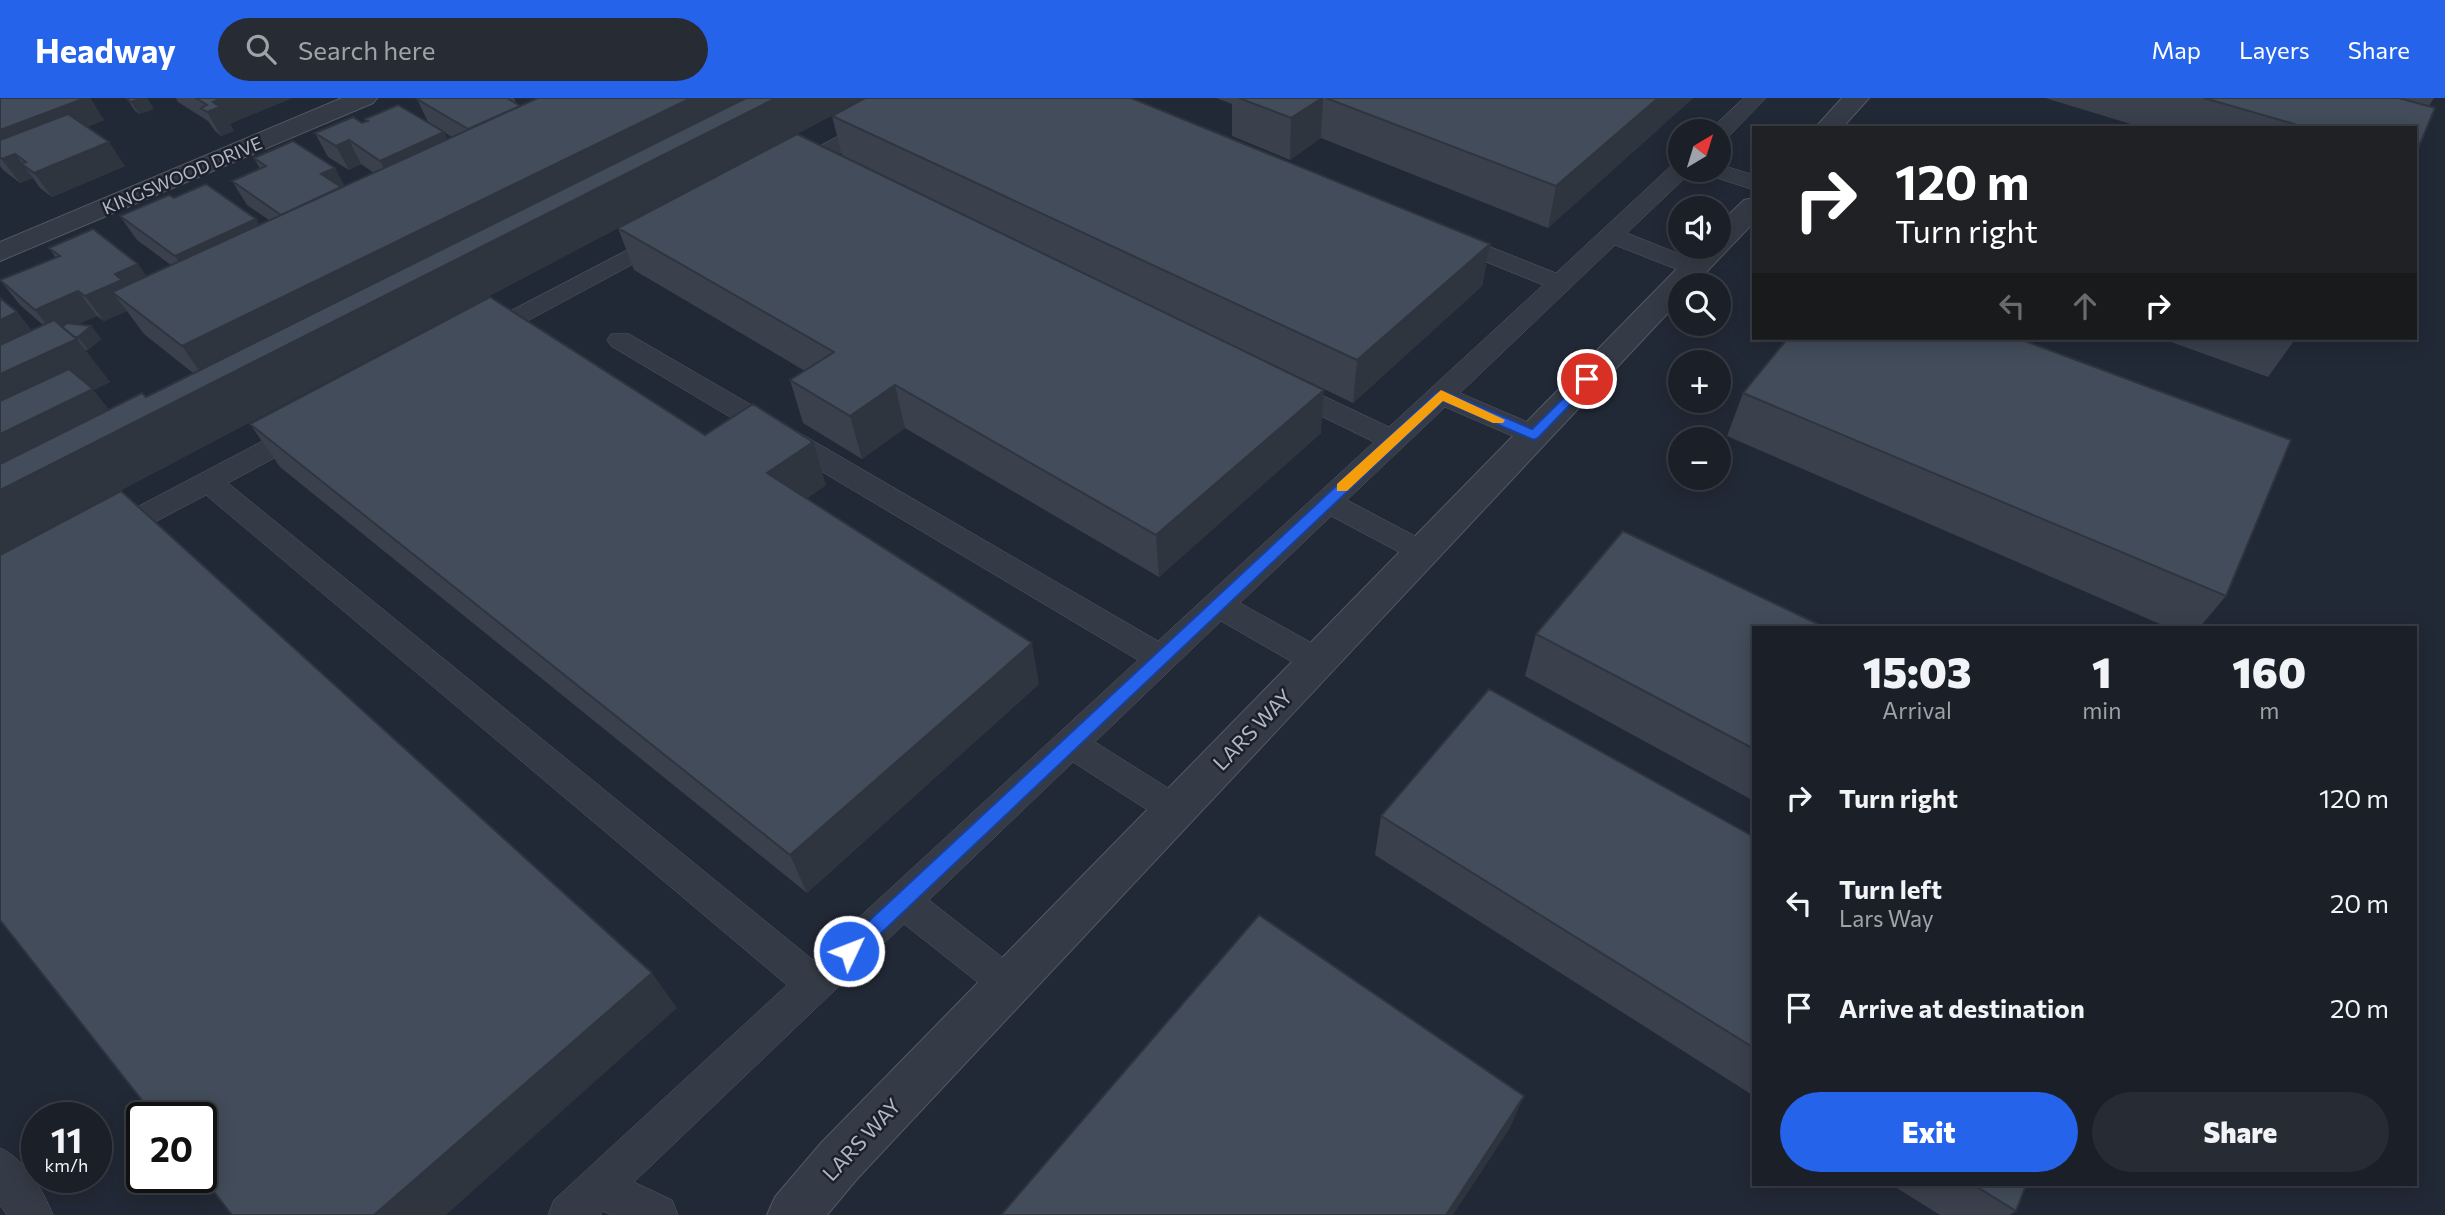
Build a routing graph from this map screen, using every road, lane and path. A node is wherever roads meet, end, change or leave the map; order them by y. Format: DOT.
graph roads {
  1 [pos="364,98"];
  2 [pos="927,98"];
  3 [pos="1756,98"];
  4 [pos="1856,98"];
  5 [pos="1731,122"];
  6 [pos="1830,126"];
  7 [pos="811,160"];
  8 [pos="836,172"];
  9 [pos="1731,175"];
  10 [pos="774,179"];
  11 [pos="1668,181"];
  12 [pos="1752,182"];
  13 [pos="1752,208"];
  14 [pos="688,225"];
  15 [pos="1731,230"];
  16 [pos="1432,232"];
  17 [pos="1611,235"];
  18 [pos="1668,245"];
  19 [pos="0,252"];
  20 [pos="1702,259"];
  21 [pos="1559,283"];
  22 [pos="620,340"];
  23 [pos="467,343"];
  24 [pos="1269,380"];
  25 [pos="1441,395"];
  26 [pos="331,416"];
  27 [pos="1534,435"];
  28 [pos="1393,440"];
  29 [pos="208,481"];
  30 [pos="1327,502"];
  31 [pos="86,546"];
  32 [pos="1422,552"];
  33 [pos="1217,605"];
  34 [pos="1161,657"];
  35 [pos="1317,661"];
  36 [pos="1070,743"];
  37 [pos="1175,810"];
  38 [pos="902,901"];
  39 [pos="814,984"];
  40 [pos="1008,984"];
  41 [pos="0,1169"];
  42 [pos="598,1187"];
  43 [pos="32,1215"];
  44 [pos="569,1215"];
  45 [pos="657,1215"];
  46 [pos="793,1215"];
  1 -- 19 [label="street, KINGSWOOD DRIVE"];
  2 -- 7 [label="lane"];
  3 -- 5 [label="lane"];
  4 -- 6 [label="street"];
  7 -- 8 [label="lane"];
  7 -- 10 [label="lane"];
  9 -- 12 [label="lane"];
  11 -- 17 [label="lane"];
  13 -- 15 [label="street, LARS WAY"];
  14 -- 23 [label="lane"];
  16 -- 21 [label="lane"];
  17 -- 18 [label="lane"];
  17 -- 21 [label="lane"];
  20 -- 27 [label="street, LARS WAY"];
  21 -- 25 [label="lane"];
  22 -- 34 [label="lane"];
  24 -- 28 [label="lane"];
  25 -- 27 [label="lane"];
  25 -- 28 [label="lane"];
  26 -- 29 [label="lane"];
  27 -- 32 [label="street, LARS WAY"];
  28 -- 30 [label="lane"];
  29 -- 31 [label="lane"];
  29 -- 39 [label="lane"];
  30 -- 32 [label="lane"];
  30 -- 33 [label="lane"];
  32 -- 35 [label="street, LARS WAY"];
  33 -- 34 [label="lane"];
  33 -- 35 [label="lane"];
  34 -- 36 [label="lane"];
  35 -- 37 [label="street, LARS WAY"];
  36 -- 37 [label="lane"];
  36 -- 38 [label="lane"];
  37 -- 40 [label="street, LARS WAY"];
  38 -- 39 [label="lane"];
  38 -- 40 [label="lane"];
  39 -- 42 [label="lane"];
  40 -- 46 [label="street, LARS WAY"];
  41 -- 43 [label="lane"];
  42 -- 44 [label="lane"];
  42 -- 45 [label="lane"];
}
